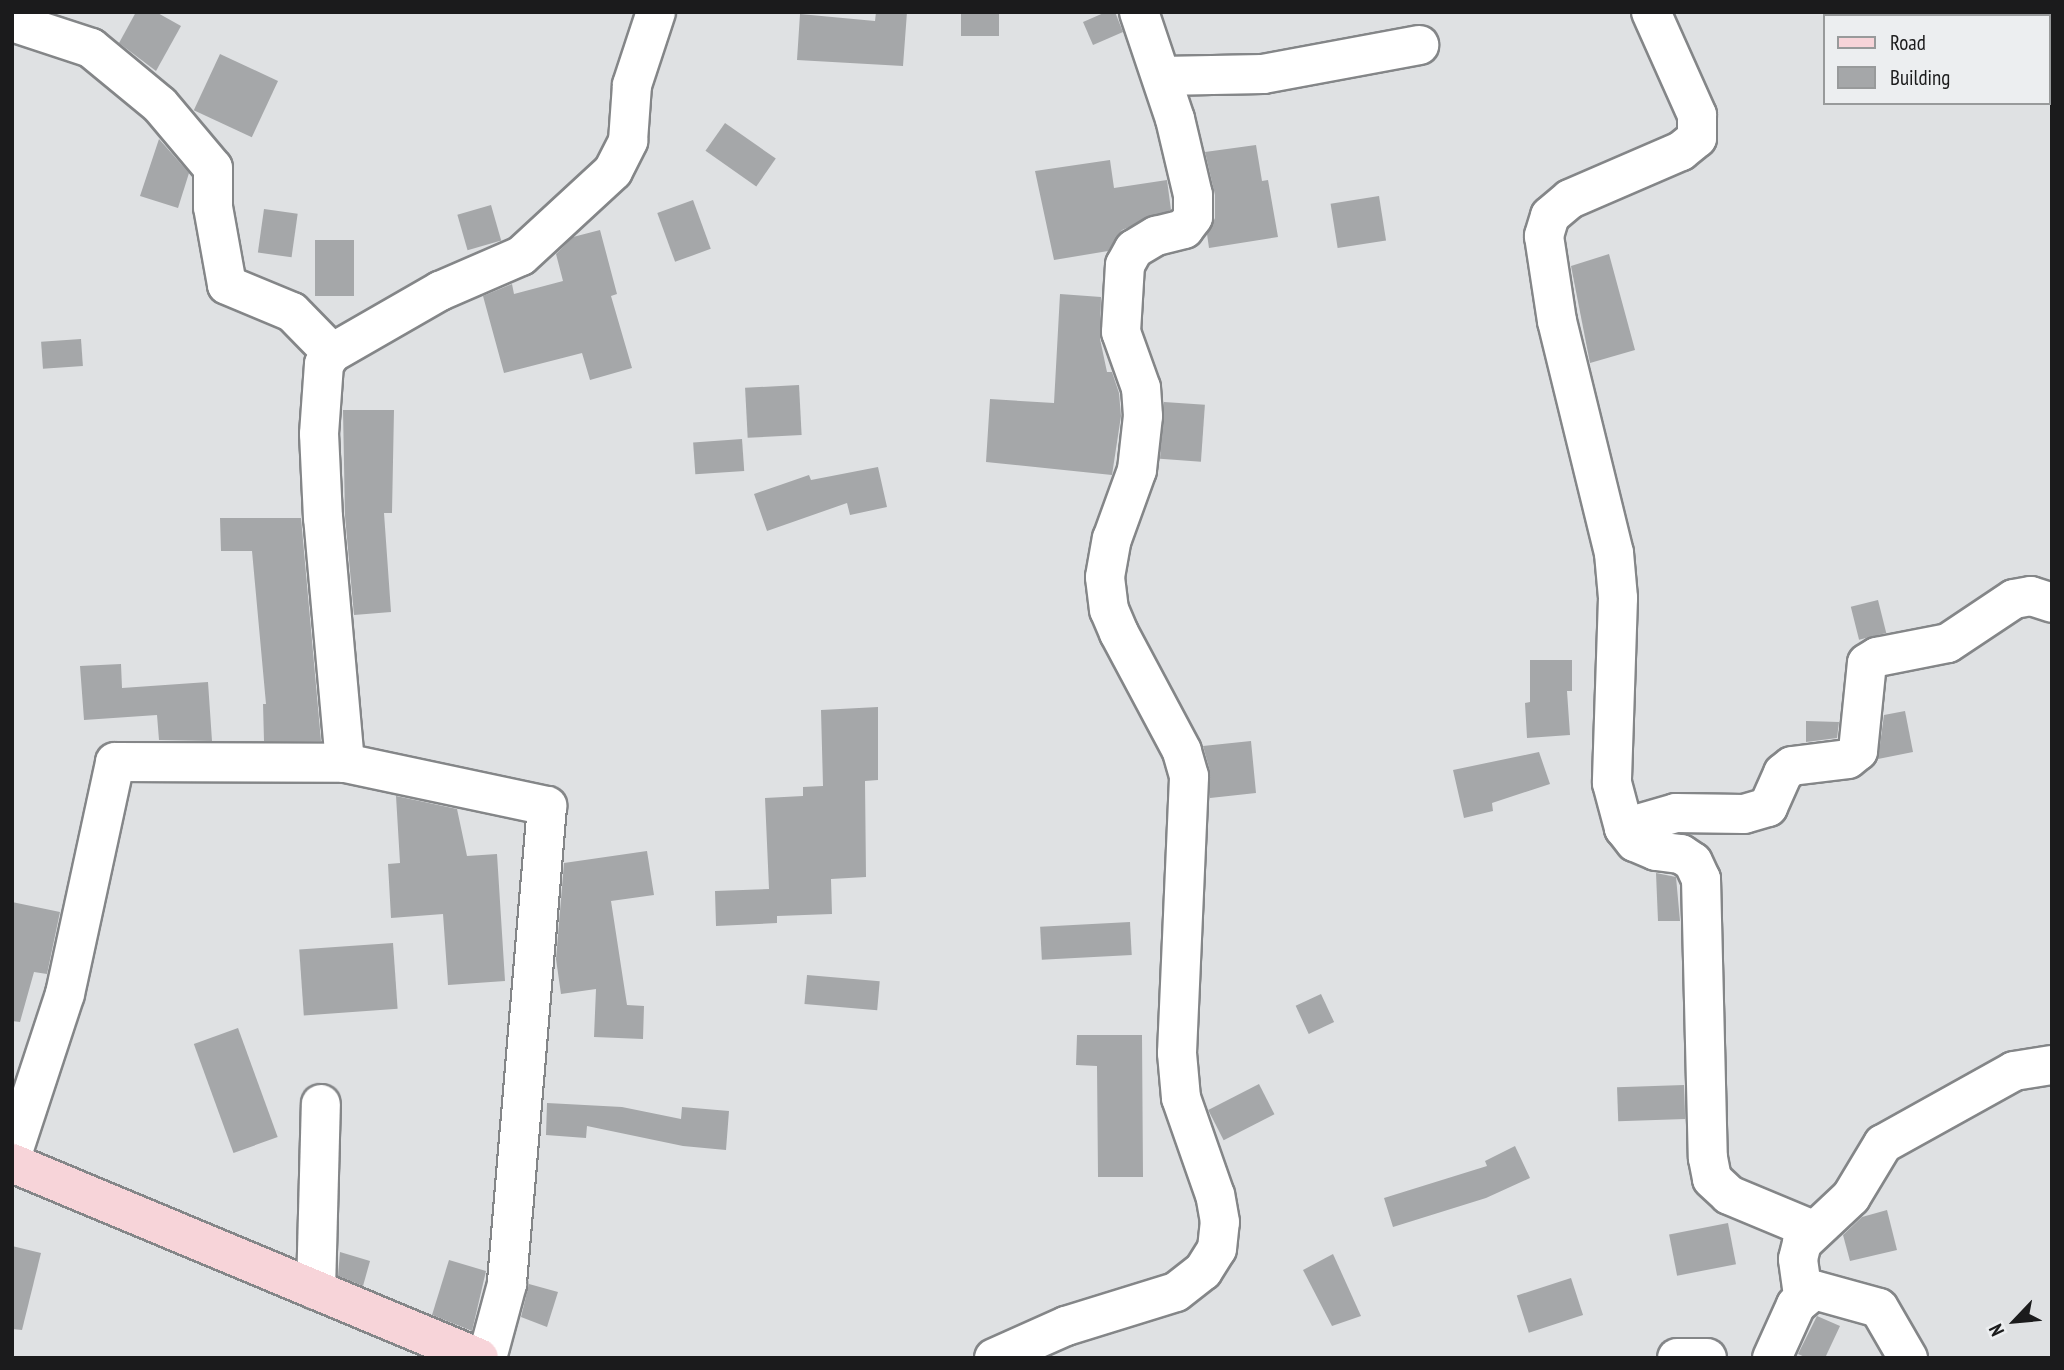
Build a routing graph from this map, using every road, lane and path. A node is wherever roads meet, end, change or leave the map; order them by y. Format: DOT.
graph roads {
  1 [pos="656,12"];
  2 [pos="1139,12"];
  3 [pos="1651,12"];
  4 [pos="12,22"];
  5 [pos="1419,45"];
  6 [pos="1162,76"];
  7 [pos="332,353"];
  8 [pos="2052,603"];
  9 [pos="345,763"];
  10 [pos="1624,828"];
  11 [pos="2052,1065"];
  12 [pos="321,1104"];
  13 [pos="12,1155"];
  14 [pos="12,1163"];
  15 [pos="1813,1230"];
  16 [pos="316,1290"];
  17 [pos="1803,1295"];
  18 [pos="479,1358"];
  19 [pos="487,1358"];
  20 [pos="994,1358"];
  21 [pos="1677,1358"];
  22 [pos="1707,1358"];
  23 [pos="1773,1358"];
  24 [pos="1908,1358"];
  1 -- 7 [label="street"];
  2 -- 6 [label="street"];
  3 -- 10 [label="street"];
  4 -- 7 [label="street"];
  5 -- 6 [label="street"];
  6 -- 20 [label="street"];
  7 -- 9 [label="street"];
  8 -- 10 [label="street"];
  9 -- 13 [label="street"];
  9 -- 19 [label="street"];
  10 -- 15 [label="street"];
  11 -- 15 [label="street"];
  12 -- 16 [label="street"];
  14 -- 16 [label="main road"];
  15 -- 17 [label="street"];
  16 -- 18 [label="main road"];
  17 -- 23 [label="street"];
  17 -- 24 [label="street"];
  21 -- 22 [label="street"];
}
